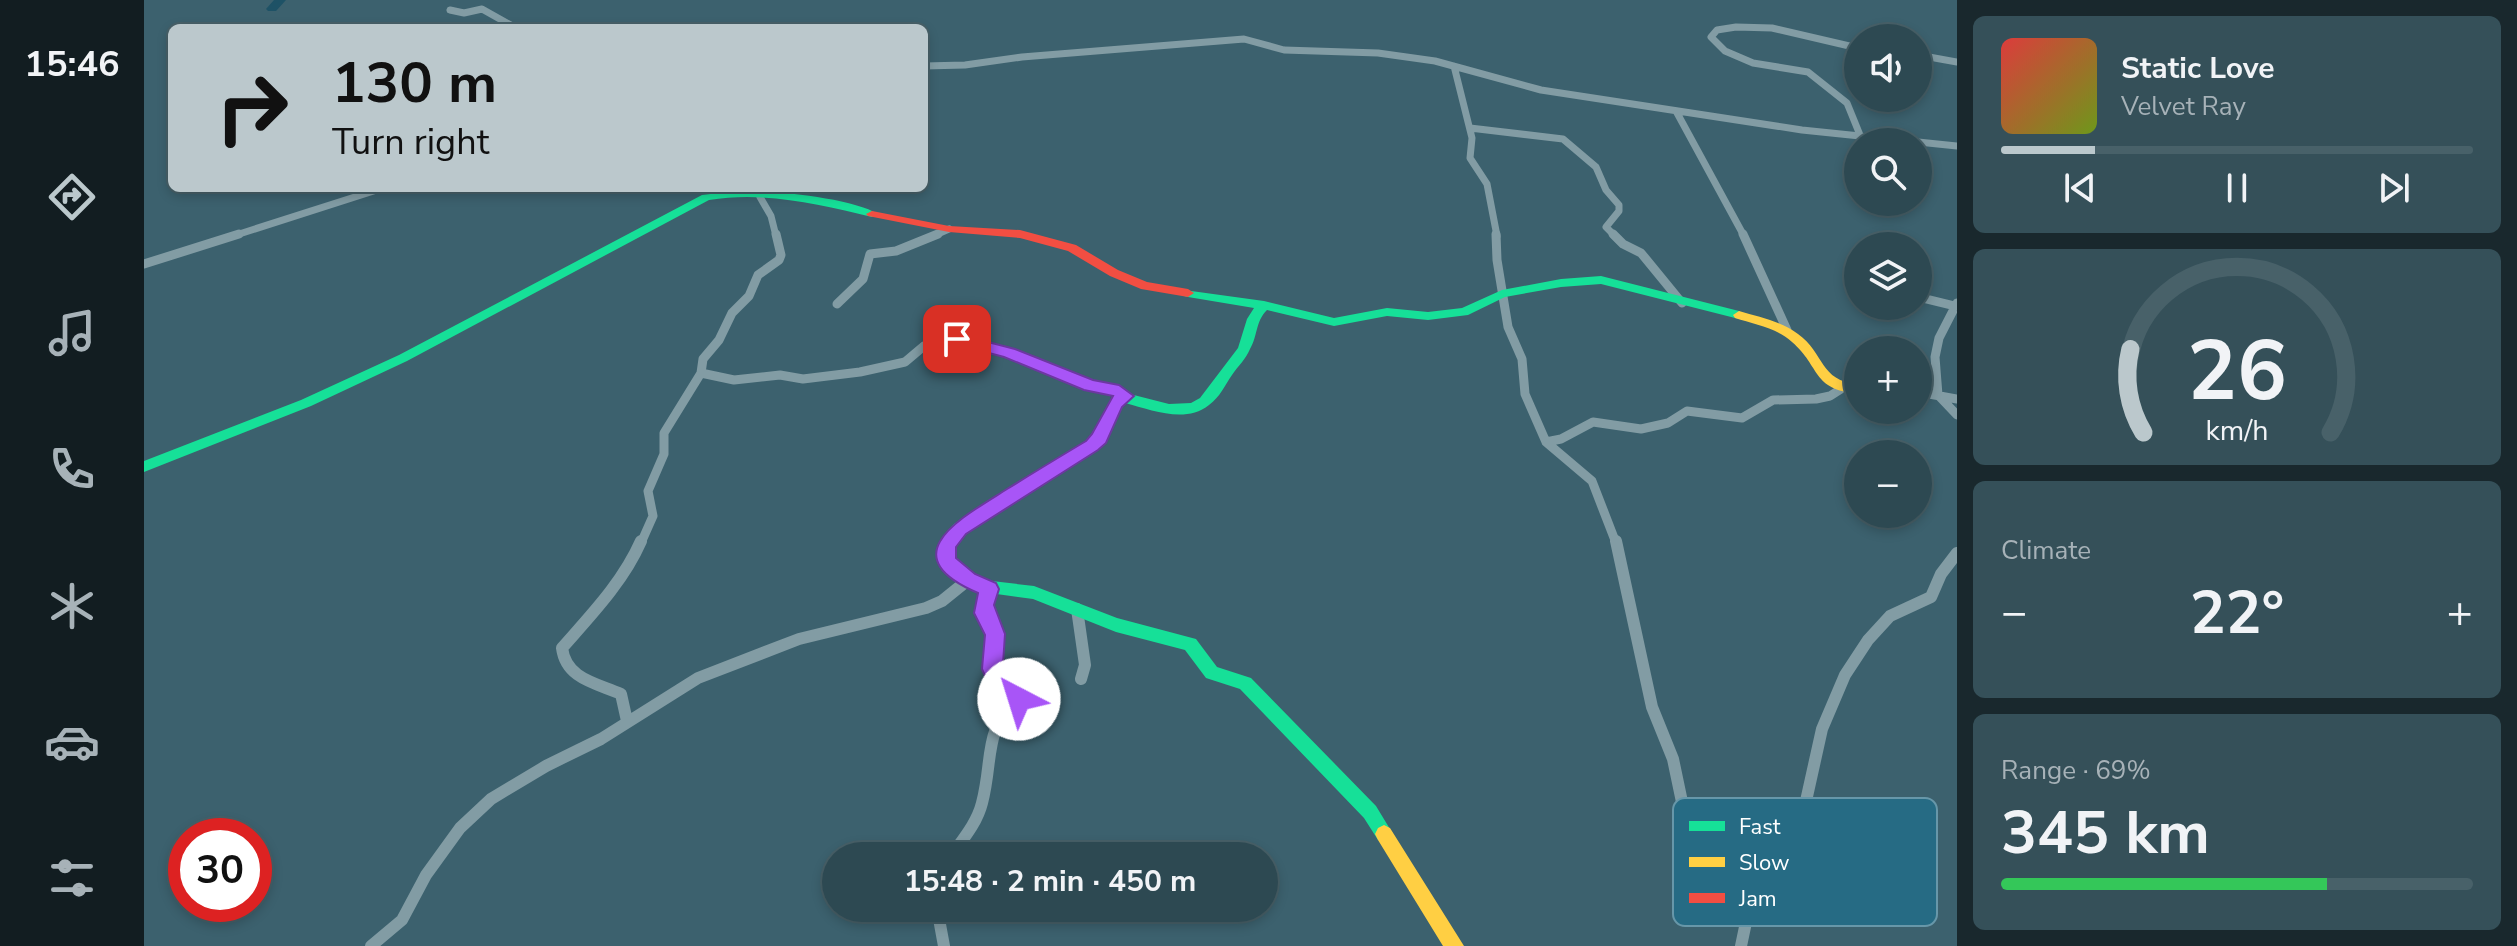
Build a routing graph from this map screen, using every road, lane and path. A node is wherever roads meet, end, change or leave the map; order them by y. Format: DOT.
graph roads {
  1 [pos="450,10"];
  2 [pos="509,24"];
  3 [pos="1844,44"];
  4 [pos="1932,58"];
  5 [pos="1957,62"];
  6 [pos="928,66"];
  7 [pos="1454,66"];
  8 [pos="1844,101"];
  9 [pos="1676,111"];
  10 [pos="1470,128"];
  11 [pos="1844,133"];
  12 [pos="1932,143"];
  13 [pos="1957,146"];
  14 [pos="370,192"];
  15 [pos="760,197"];
  16 [pos="949,229"];
  17 [pos="144,264"];
  18 [pos="1502,294"];
  19 [pos="1932,300"];
  20 [pos="1682,303"];
  21 [pos="837,304"];
  22 [pos="1264,305"];
  23 [pos="1956,305"];
  24 [pos="1787,330"];
  25 [pos="701,373"];
  26 [pos="1841,389"];
  27 [pos="1932,394"];
  28 [pos="1938,395"];
  29 [pos="1126,396"];
  30 [pos="1957,399"];
  31 [pos="1957,415"];
  32 [pos="1546,442"];
  33 [pos="144,467"];
  34 [pos="1957,553"];
  35 [pos="968,580"];
  36 [pos="989,589"];
  37 [pos="1077,609"];
  38 [pos="1081,679"];
  39 [pos="627,721"];
  40 [pos="1681,798"];
  41 [pos="1808,798"];
  42 [pos="961,842"];
  43 [pos="940,922"];
  44 [pos="1745,926"];
  45 [pos="371,946"];
  46 [pos="944,946"];
  47 [pos="1454,946"];
  48 [pos="1741,946"];
  1 -- 2 [label="street"];
  3 -- 8 [label="street"];
  4 -- 5 [label="street"];
  6 -- 7 [label="street"];
  7 -- 9 [label="street"];
  7 -- 10 [label="street"];
  9 -- 11 [label="street"];
  9 -- 24 [label="street"];
  10 -- 18 [label="street"];
  10 -- 20 [label="street"];
  12 -- 13 [label="street"];
  14 -- 17 [label="street"];
  15 -- 16 [label="street"];
  15 -- 25 [label="street"];
  15 -- 33 [label="street"];
  16 -- 21 [label="street"];
  16 -- 22 [label="street"];
  18 -- 20 [label="street"];
  18 -- 22 [label="street"];
  18 -- 32 [label="street"];
  19 -- 23 [label="street"];
  20 -- 24 [label="street"];
  22 -- 29 [label="street"];
  23 -- 28 [label="street"];
  24 -- 26 [label="street"];
  25 -- 29 [label="street"];
  25 -- 39 [label="street"];
  26 -- 32 [label="street"];
  27 -- 28 [label="street"];
  28 -- 30 [label="street"];
  28 -- 31 [label="street"];
  29 -- 35 [label="street"];
  32 -- 40 [label="street"];
  34 -- 41 [label="street"];
  35 -- 36 [label="street"];
  35 -- 39 [label="street"];
  36 -- 37 [label="street"];
  36 -- 42 [label="street"];
  37 -- 38 [label="street"];
  37 -- 47 [label="street"];
  39 -- 45 [label="street"];
  43 -- 46 [label="street"];
  44 -- 48 [label="street"];
}
